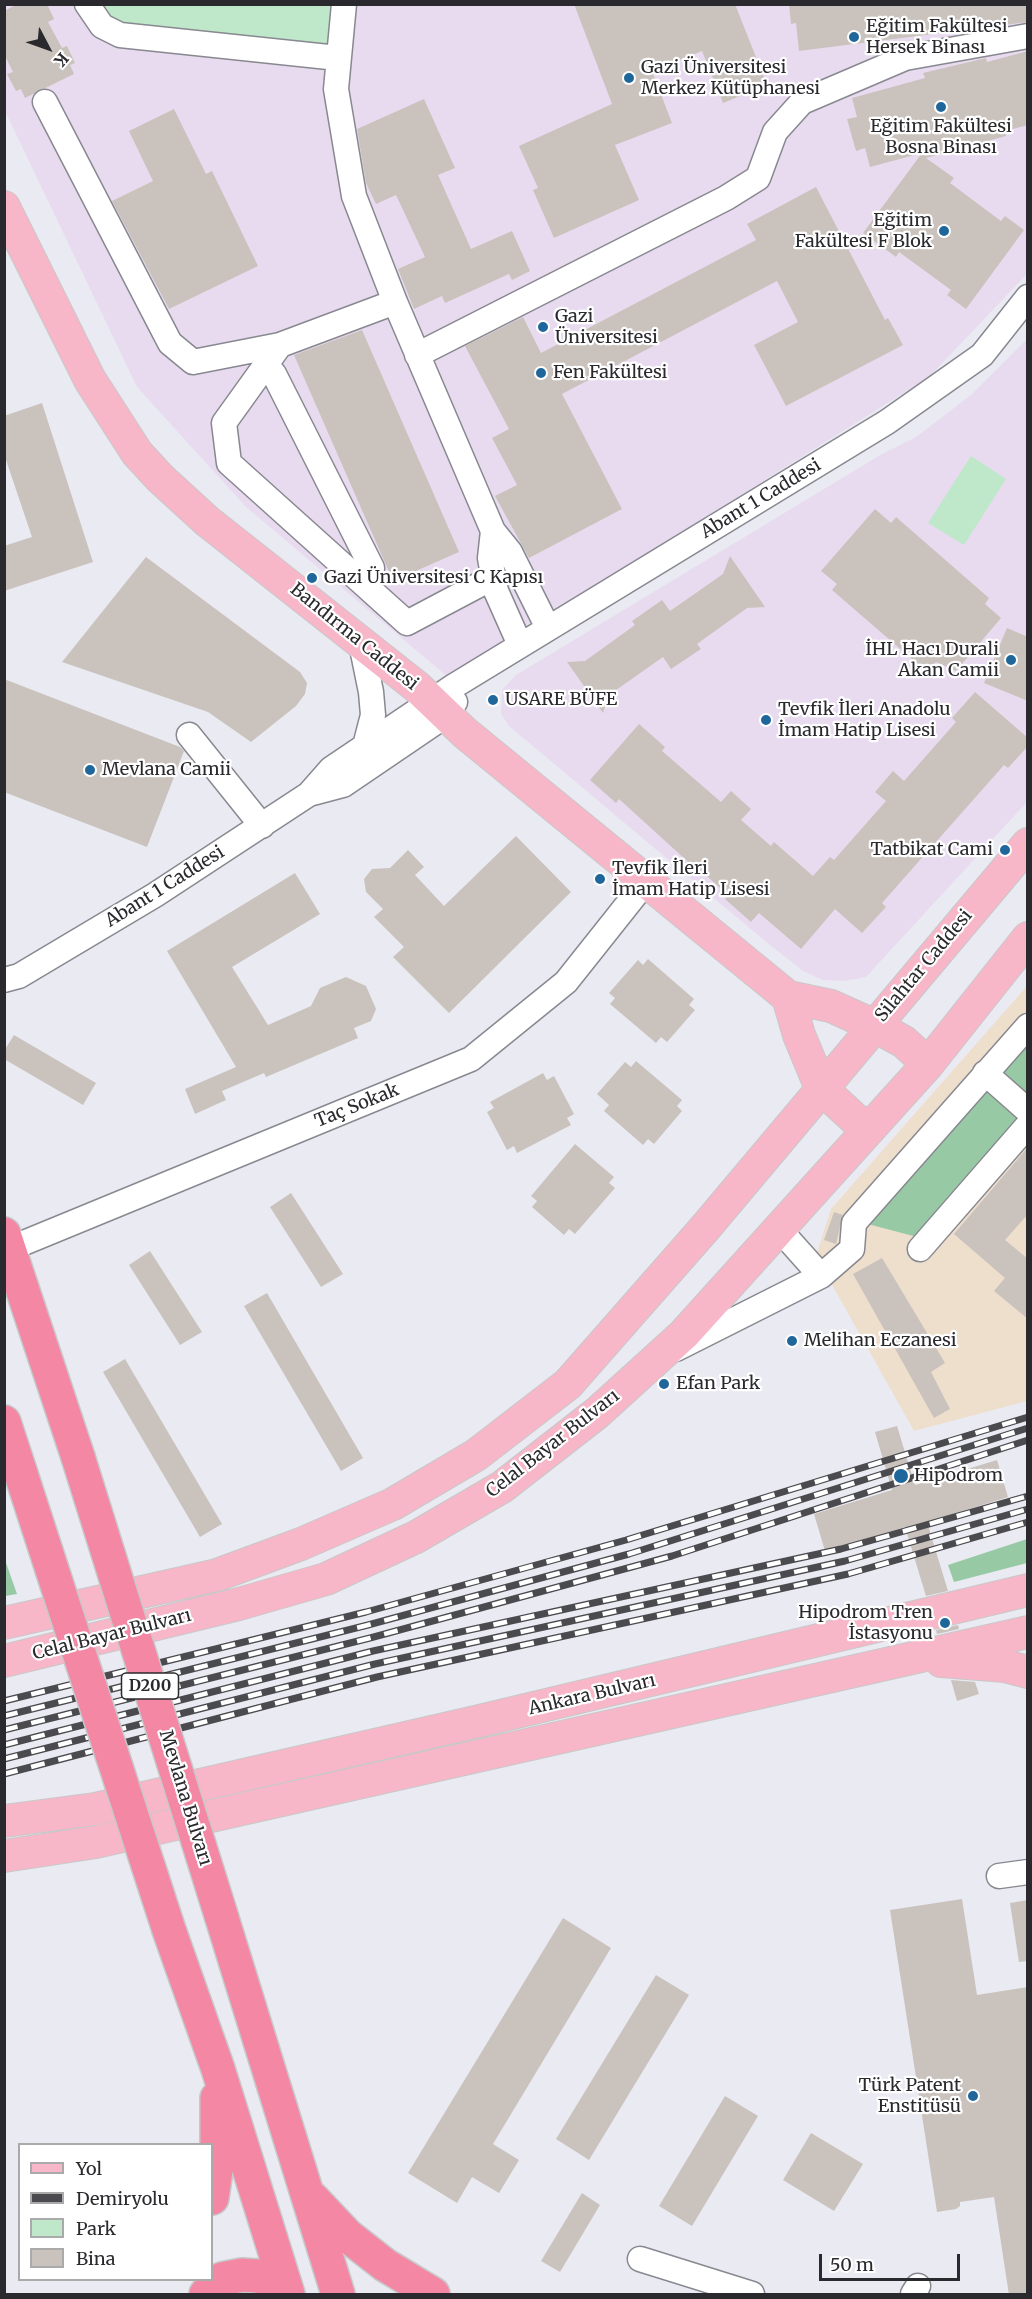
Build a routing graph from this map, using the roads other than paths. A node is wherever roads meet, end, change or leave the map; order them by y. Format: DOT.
graph roads {
  1 [pos="87,4"];
  2 [pos="344,4"];
  3 [pos="1028,36"];
  4 [pos="338,58"];
  5 [pos="45,102"];
  6 [pos="4,207"];
  7 [pos="395,302"];
  8 [pos="1024,307"];
  9 [pos="280,345"];
  10 [pos="417,355"];
  11 [pos="266,365"];
  12 [pos="493,531"];
  13 [pos="494,577"];
  14 [pos="370,589"];
  15 [pos="548,628"];
  16 [pos="361,643"];
  17 [pos="520,645"];
  18 [pos="439,708"];
  19 [pos="189,735"];
  20 [pos="365,746"];
  21 [pos="309,794"];
  22 [pos="262,826"];
  23 [pos="1028,844"];
  24 [pos="647,879"];
  25 [pos="1028,938"];
  26 [pos="9,982"];
  27 [pos="788,997"];
  28 [pos="873,1026"];
  29 [pos="1028,1026"];
  30 [pos="928,1064"];
  31 [pos="985,1073"];
  32 [pos="821,1088"];
  33 [pos="1028,1112"];
  34 [pos="873,1125"];
  35 [pos="1028,1125"];
  36 [pos="779,1230"];
  37 [pos="7,1242"];
  38 [pos="920,1249"];
  39 [pos="820,1276"];
  40 [pos="657,1359"];
  41 [pos="4,1422"];
  42 [pos="1028,1590"];
  43 [pos="4,1623"];
  44 [pos="1028,1632"];
  45 [pos="904,1659"];
  46 [pos="4,1661"];
  47 [pos="1028,1672"];
  48 [pos="4,1821"];
  49 [pos="4,1856"];
  50 [pos="1028,1872"];
  51 [pos="999,1876"];
  52 [pos="218,2069"];
  53 [pos="213,2191"];
  54 [pos="309,2195"];
  55 [pos="640,2259"];
  56 [pos="193,2281"];
  57 [pos="719,2289"];
  58 [pos="186,2295"];
  59 [pos="206,2295"];
  60 [pos="281,2295"];
  61 [pos="288,2295"];
  62 [pos="338,2295"];
  63 [pos="433,2295"];
  64 [pos="752,2295"];
  1 -- 4 [label="street"];
  2 -- 4 [label="street"];
  3 -- 10 [label="street"];
  4 -- 7 [label="street"];
  5 -- 9 [label="street"];
  6 -- 16 [label="main road, Bandırma Caddesi"];
  7 -- 9 [label="street"];
  7 -- 10 [label="street"];
  8 -- 15 [label="street, Abant 1 Caddesi"];
  9 -- 11 [label="street"];
  10 -- 12 [label="street"];
  11 -- 14 [label="street"];
  11 -- 14 [label="street"];
  12 -- 13 [label="street"];
  12 -- 15 [label="street"];
  13 -- 14 [label="street"];
  13 -- 17 [label="street"];
  15 -- 17 [label="street, Abant 1 Caddesi"];
  16 -- 18 [label="main road, Bandırma Caddesi"];
  16 -- 20 [label="street"];
  17 -- 18 [label="street, Abant 1 Caddesi"];
  18 -- 20 [label="street, Abant 1 Caddesi"];
  18 -- 21 [label="street, Abant 1 Caddesi"];
  18 -- 24 [label="main road, Bandırma Caddesi"];
  19 -- 22 [label="street"];
  20 -- 21 [label="street, Abant 1 Caddesi"];
  21 -- 22 [label="street, Abant 1 Caddesi"];
  22 -- 26 [label="street, Abant 1 Caddesi"];
  23 -- 28 [label="main road, Silahtar Caddesi"];
  24 -- 27 [label="main road, Bandırma Caddesi"];
  24 -- 37 [label="street, Taç Sokak"];
  25 -- 30 [label="main road"];
  27 -- 28 [label="main road, Bandırma Caddesi"];
  27 -- 32 [label="main road"];
  28 -- 30 [label="main road, Bandırma Caddesi"];
  28 -- 32 [label="main road, Silahtar Caddesi"];
  29 -- 31 [label="street"];
  30 -- 34 [label="main road"];
  31 -- 33 [label="street"];
  31 -- 39 [label="street"];
  32 -- 34 [label="main road"];
  32 -- 43 [label="main road, Celal Bayar Bulvarı"];
  34 -- 36 [label="main road, Celal Bayar Bulvarı"];
  35 -- 38 [label="street"];
  36 -- 39 [label="street"];
  36 -- 40 [label="main road, Celal Bayar Bulvarı"];
  37 -- 54 [label="highway, Mevlana Bulvarı / D200, bridge"];
  39 -- 40 [label="street"];
  40 -- 46 [label="main road, Celal Bayar Bulvarı"];
  41 -- 52 [label="highway, D200, bridge"];
  42 -- 48 [label="main road, Ankara Bulvarı"];
  44 -- 45 [label="main road, Ankara Bulvarı"];
  45 -- 47 [label="main road"];
  45 -- 49 [label="main road, Ankara Bulvarı"];
  50 -- 51 [label="street"];
  52 -- 53 [label="highway"];
  52 -- 61 [label="highway, D200"];
  54 -- 62 [label="highway, Mevlana Bulvarı / D200"];
  54 -- 63 [label="highway"];
  55 -- 57 [label="street"];
  56 -- 58 [label="highway"];
  57 -- 64 [label="street"];
  59 -- 60 [label="highway"];
}
